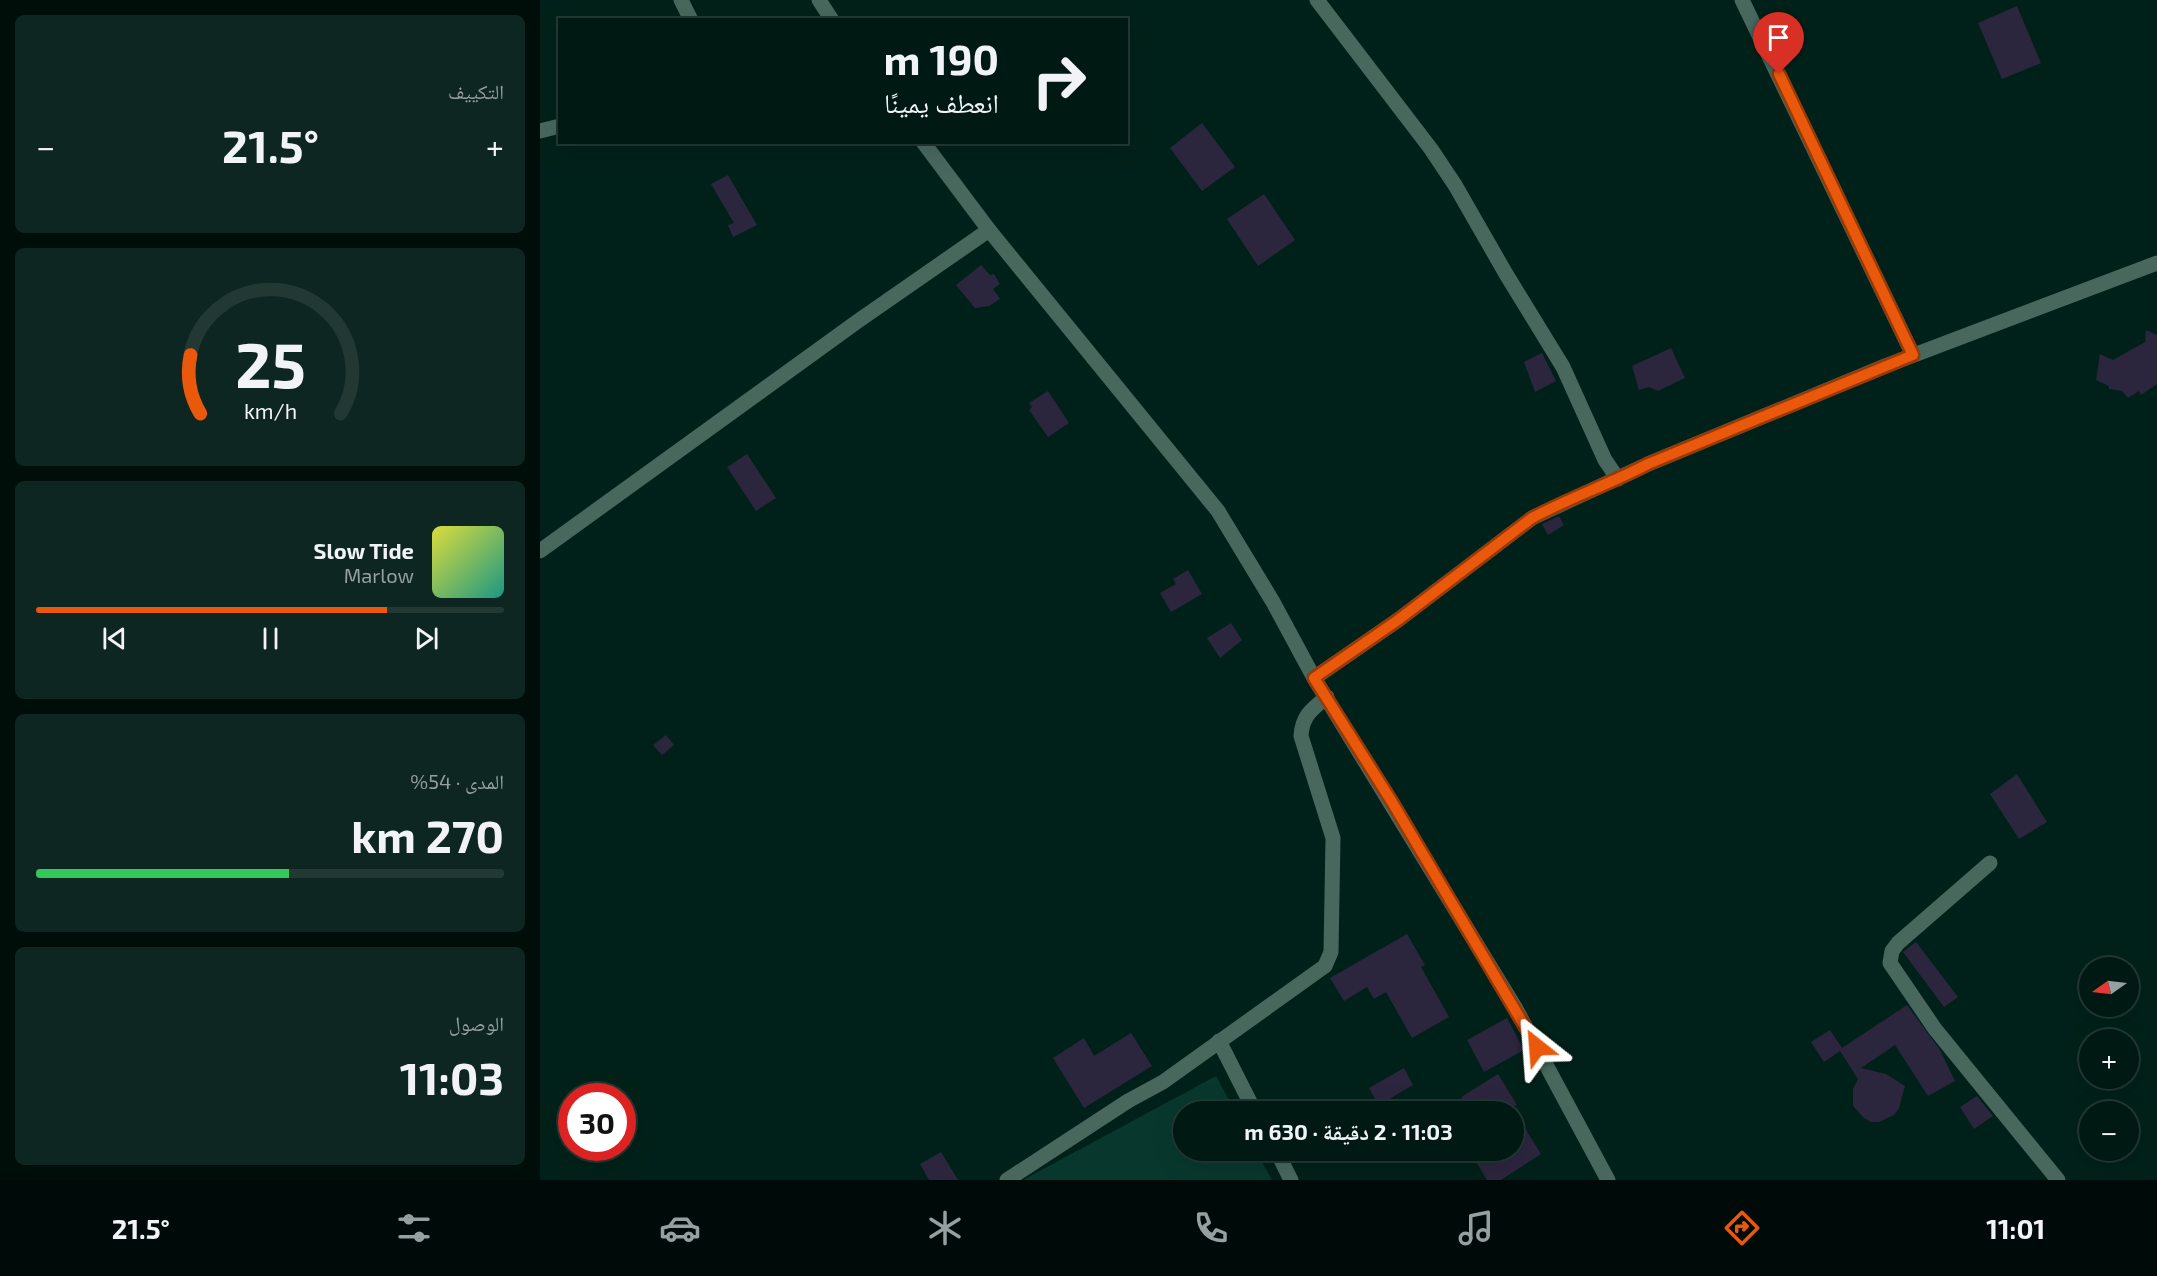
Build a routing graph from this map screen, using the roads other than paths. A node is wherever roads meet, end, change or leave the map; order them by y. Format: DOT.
graph roads {
  1 [pos="681,0"];
  2 [pos="819,0"];
  3 [pos="1317,0"];
  4 [pos="1742,0"];
  5 [pos="690,18"];
  6 [pos="831,18"];
  7 [pos="558,126"];
  8 [pos="540,131"];
  9 [pos="924,144"];
  10 [pos="989,230"];
  11 [pos="2157,263"];
  12 [pos="1913,355"];
  13 [pos="1618,479"];
  14 [pos="540,551"];
  15 [pos="1314,678"];
  16 [pos="1327,697"];
  17 [pos="1990,862"];
  18 [pos="1219,1041"];
  19 [pos="1249,1101"];
  20 [pos="1282,1161"];
  21 [pos="1007,1180"];
  22 [pos="1291,1180"];
  23 [pos="1608,1180"];
  24 [pos="2058,1180"];
  1 -- 5 [label="street"];
  2 -- 6 [label="street"];
  3 -- 13 [label="street"];
  4 -- 12 [label="street"];
  7 -- 8 [label="street"];
  9 -- 10 [label="street"];
  10 -- 14 [label="street"];
  10 -- 15 [label="street"];
  11 -- 12 [label="street"];
  12 -- 13 [label="street"];
  13 -- 15 [label="street"];
  15 -- 16 [label="street"];
  16 -- 18 [label="street"];
  16 -- 23 [label="street"];
  17 -- 24 [label="street"];
  18 -- 19 [label="street"];
  18 -- 21 [label="street"];
  20 -- 22 [label="street"];
}
